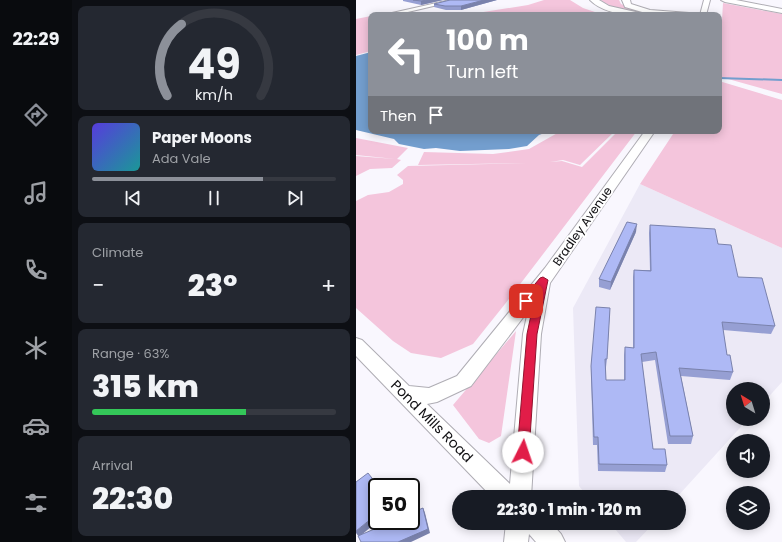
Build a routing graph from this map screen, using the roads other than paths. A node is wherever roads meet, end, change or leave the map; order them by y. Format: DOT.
graph roads {
  1 [pos="457,0"];
  2 [pos="594,0"];
  3 [pos="626,0"];
  4 [pos="706,0"];
  5 [pos="725,0"];
  6 [pos="738,0"];
  7 [pos="765,0"];
  8 [pos="782,3"];
  9 [pos="782,10"];
  10 [pos="400,12"];
  11 [pos="624,12"];
  12 [pos="661,12"];
  13 [pos="704,12"];
  14 [pos="648,134"];
  15 [pos="543,280"];
  16 [pos="356,345"];
  17 [pos="404,394"];
  18 [pos="500,490"];
  19 [pos="521,490"];
  20 [pos="517,530"];
  21 [pos="541,530"];
  22 [pos="516,542"];
  23 [pos="554,542"];
  1 -- 10 [label="street"];
  2 -- 11 [label="highway"];
  3 -- 12 [label="highway"];
  4 -- 13 [label="main road"];
  5 -- 9 [label="highway"];
  6 -- 9 [label="highway"];
  7 -- 8 [label="highway"];
  14 -- 15 [label="main road, Bradley Avenue"];
  15 -- 17 [label="main road"];
  15 -- 19 [label="main road, Bradley Avenue"];
  16 -- 17 [label="main road, Pond Mills Road"];
  17 -- 18 [label="main road, Pond Mills Road"];
  20 -- 22 [label="main road"];
  21 -- 23 [label="main road"];
}
